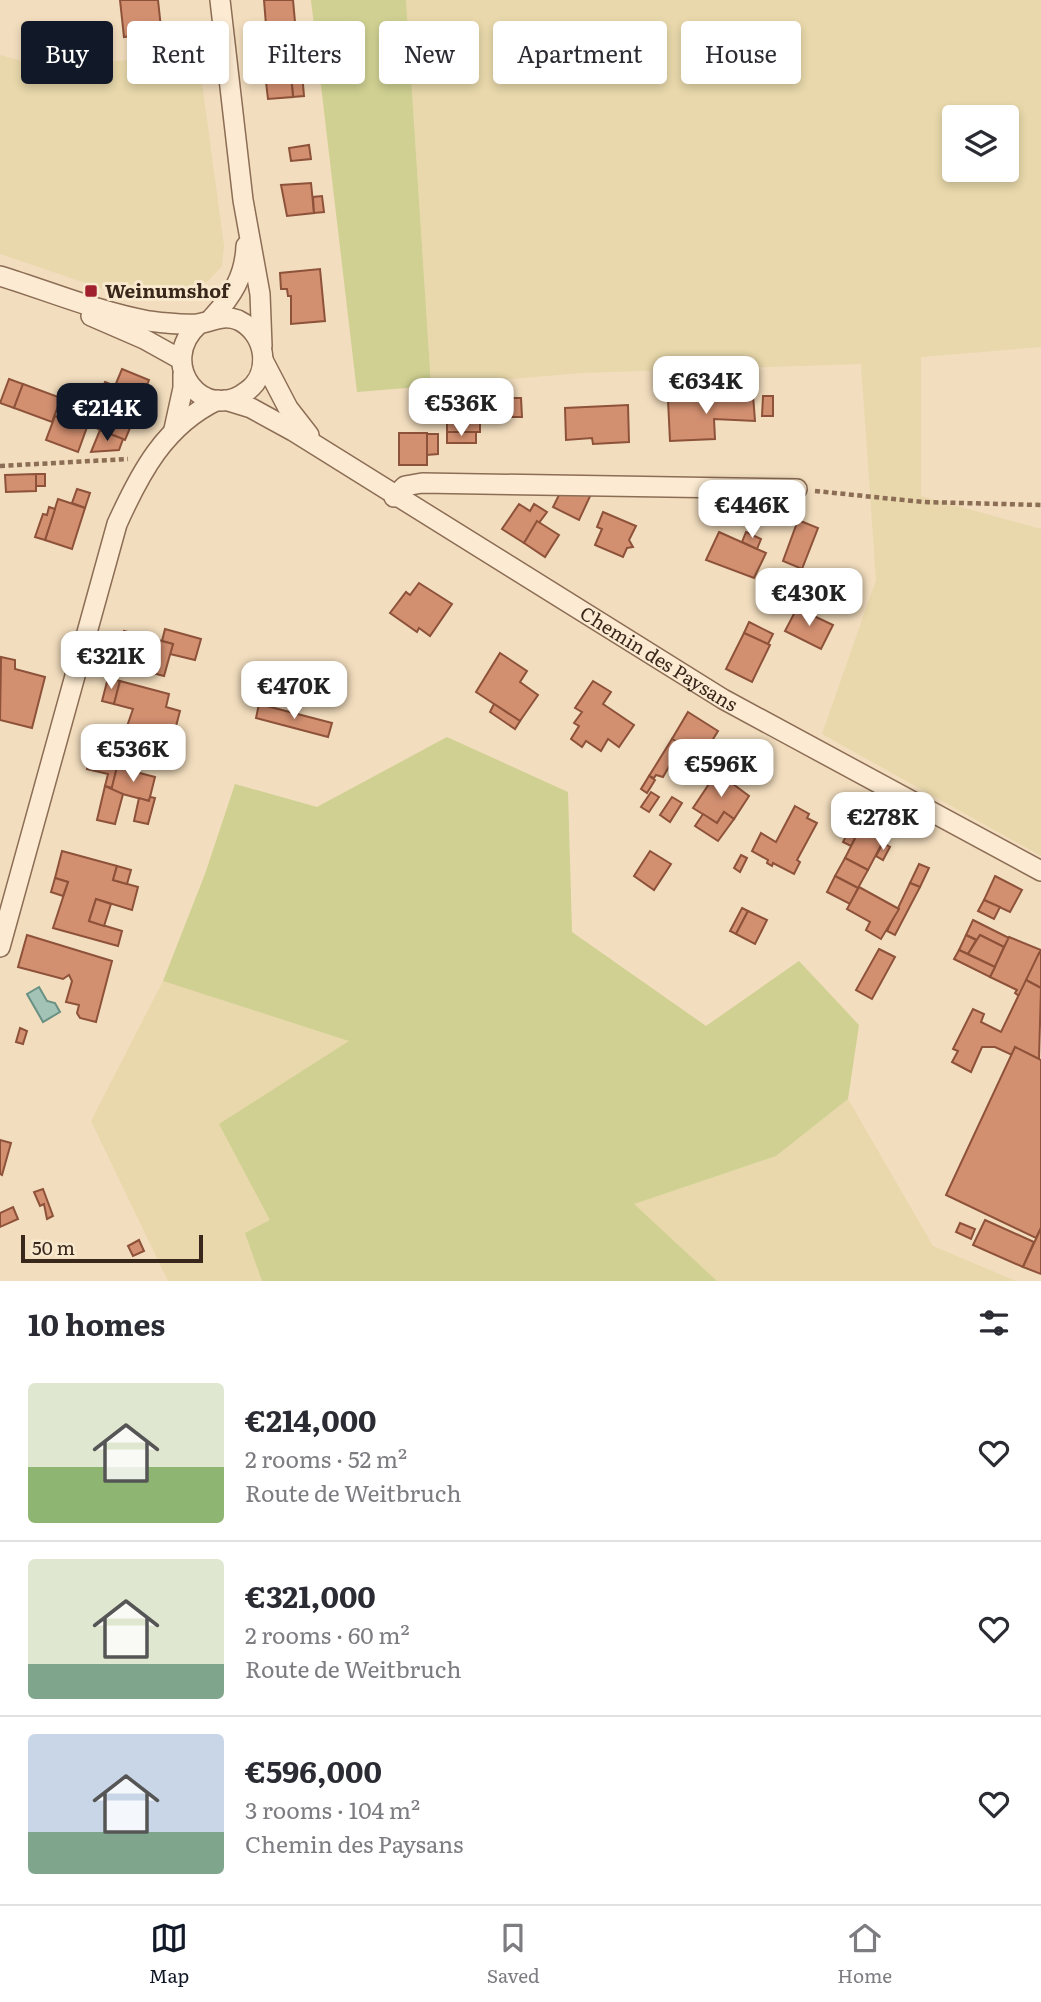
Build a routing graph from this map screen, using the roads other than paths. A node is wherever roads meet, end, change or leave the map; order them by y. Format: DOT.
graph roads {
  1 [pos="220,0"];
  2 [pos="246,217"];
  3 [pos="0,276"];
  4 [pos="206,321"];
  5 [pos="263,354"];
  6 [pos="182,366"];
  7 [pos="221,400"];
  8 [pos="174,429"];
  9 [pos="318,447"];
  10 [pos="797,489"];
  11 [pos="394,497"];
  12 [pos="1041,870"];
  13 [pos="0,947"];
  1 -- 2 [label="street"];
  2 -- 4 [label="street"];
  2 -- 5 [label="street"];
  3 -- 4 [label="street"];
  3 -- 6 [label="street"];
  4 -- 5 [label="street"];
  4 -- 6 [label="street"];
  5 -- 7 [label="street"];
  5 -- 9 [label="street, Chemin des Paysans"];
  6 -- 7 [label="street"];
  6 -- 8 [label="street"];
  7 -- 8 [label="street"];
  7 -- 9 [label="street, Chemin des Paysans"];
  8 -- 13 [label="street"];
  9 -- 11 [label="street, Chemin des Paysans"];
  10 -- 11 [label="street"];
  11 -- 12 [label="street, Chemin des Paysans"];
}
